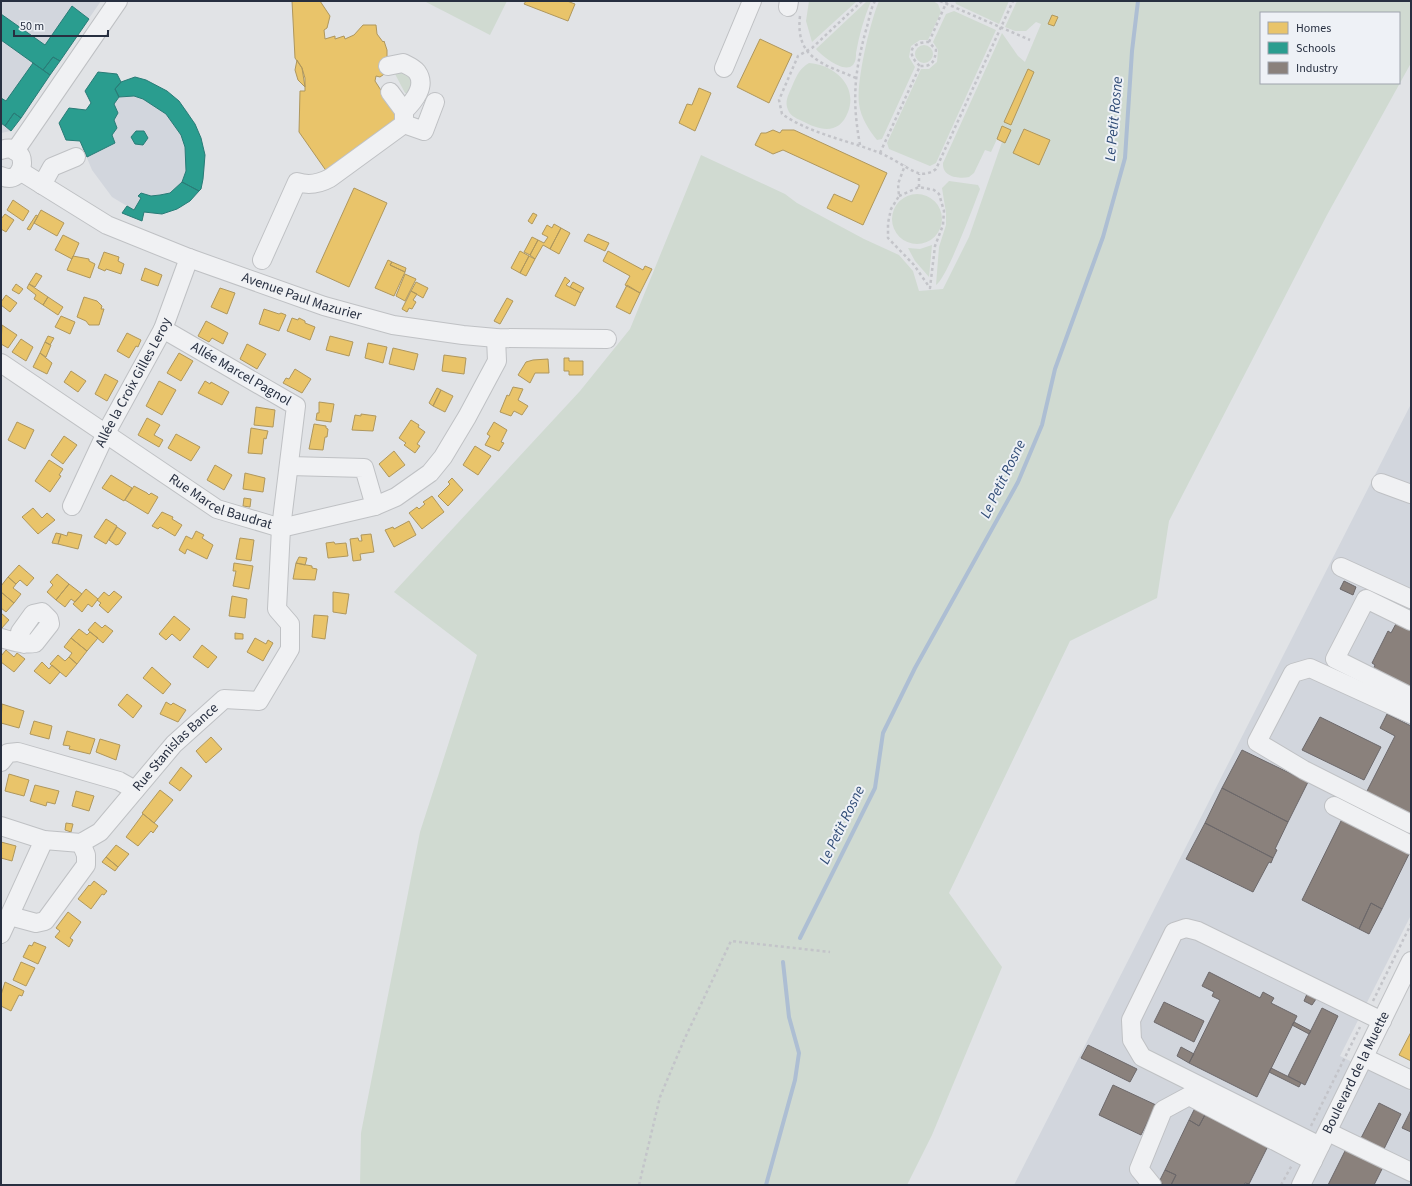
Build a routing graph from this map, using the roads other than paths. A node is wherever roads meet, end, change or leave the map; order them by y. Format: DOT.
graph roads {
  1 [pos="118,1"];
  2 [pos="752,1"];
  3 [pos="388,66"];
  4 [pos="724,68"];
  5 [pos="390,92"];
  6 [pos="435,102"];
  7 [pos="404,118"];
  8 [pos="8,150"];
  9 [pos="76,157"];
  10 [pos="20,171"];
  11 [pos="1,176"];
  12 [pos="42,185"];
  13 [pos="189,258"];
  14 [pos="262,260"];
  15 [pos="162,329"];
  16 [pos="496,338"];
  17 [pos="607,340"];
  18 [pos="1,363"];
  19 [pos="106,433"];
  20 [pos="289,466"];
  21 [pos="1381,483"];
  22 [pos="1411,494"];
  23 [pos="72,506"];
  24 [pos="375,506"];
  25 [pos="281,528"];
  26 [pos="1341,567"];
  27 [pos="1411,599"];
  28 [pos="1411,621"];
  29 [pos="1,638"];
  30 [pos="24,644"];
  31 [pos="1411,697"];
  32 [pos="1411,714"];
  33 [pos="3,754"];
  34 [pos="135,790"];
  35 [pos="1334,806"];
  36 [pos="1411,824"];
  37 [pos="1,826"];
  38 [pos="44,840"];
  39 [pos="81,843"];
  40 [pos="1411,845"];
  41 [pos="5,924"];
  42 [pos="1410,967"];
  43 [pos="1375,1017"];
  44 [pos="1365,1058"];
  45 [pos="1411,1080"];
  46 [pos="1301,1145"];
  47 [pos="1321,1146"];
  48 [pos="1411,1172"];
  49 [pos="1152,1185"];
  50 [pos="1301,1185"];
  1 -- 8 [label="street"];
  2 -- 4 [label="street"];
  3 -- 7 [label="street"];
  5 -- 7 [label="street"];
  6 -- 7 [label="street"];
  7 -- 14 [label="street"];
  8 -- 10 [label="street"];
  9 -- 12 [label="street"];
  10 -- 11 [label="street"];
  10 -- 12 [label="street, Avenue Paul Mazurier"];
  12 -- 13 [label="street, Avenue Paul Mazurier"];
  13 -- 15 [label="street, Allée la Croix Gilles Leroy"];
  13 -- 16 [label="street, Avenue Paul Mazurier"];
  15 -- 19 [label="street, Allée la Croix Gilles Leroy"];
  15 -- 20 [label="street, Allée Marcel Pagnol"];
  16 -- 17 [label="street, Avenue Paul Mazurier"];
  16 -- 24 [label="street, Rue Marcel Baudrat"];
  18 -- 19 [label="street, Rue Marcel Baudrat"];
  19 -- 23 [label="street, Allée la Croix Gilles Leroy"];
  19 -- 25 [label="street, Rue Marcel Baudrat"];
  20 -- 24 [label="street"];
  20 -- 25 [label="street, Allée Marcel Pagnol"];
  21 -- 22 [label="street"];
  24 -- 25 [label="street, Rue Marcel Baudrat"];
  25 -- 34 [label="street, Rue Stanislas Bance"];
  26 -- 27 [label="street"];
  28 -- 31 [label="street"];
  29 -- 30 [label="street"];
  32 -- 36 [label="street"];
  33 -- 34 [label="street"];
  34 -- 39 [label="street, Rue Stanislas Bance"];
  35 -- 40 [label="street"];
  37 -- 38 [label="street"];
  38 -- 39 [label="street"];
  38 -- 41 [label="street"];
  39 -- 41 [label="street"];
  42 -- 43 [label="street, Boulevard de la Muette"];
  43 -- 44 [label="street, Boulevard de la Muette"];
  43 -- 46 [label="street"];
  44 -- 45 [label="street"];
  44 -- 47 [label="street, Boulevard de la Muette"];
  46 -- 47 [label="street"];
  46 -- 49 [label="street"];
  47 -- 48 [label="street"];
  47 -- 50 [label="street, Boulevard de la Muette"];
}
